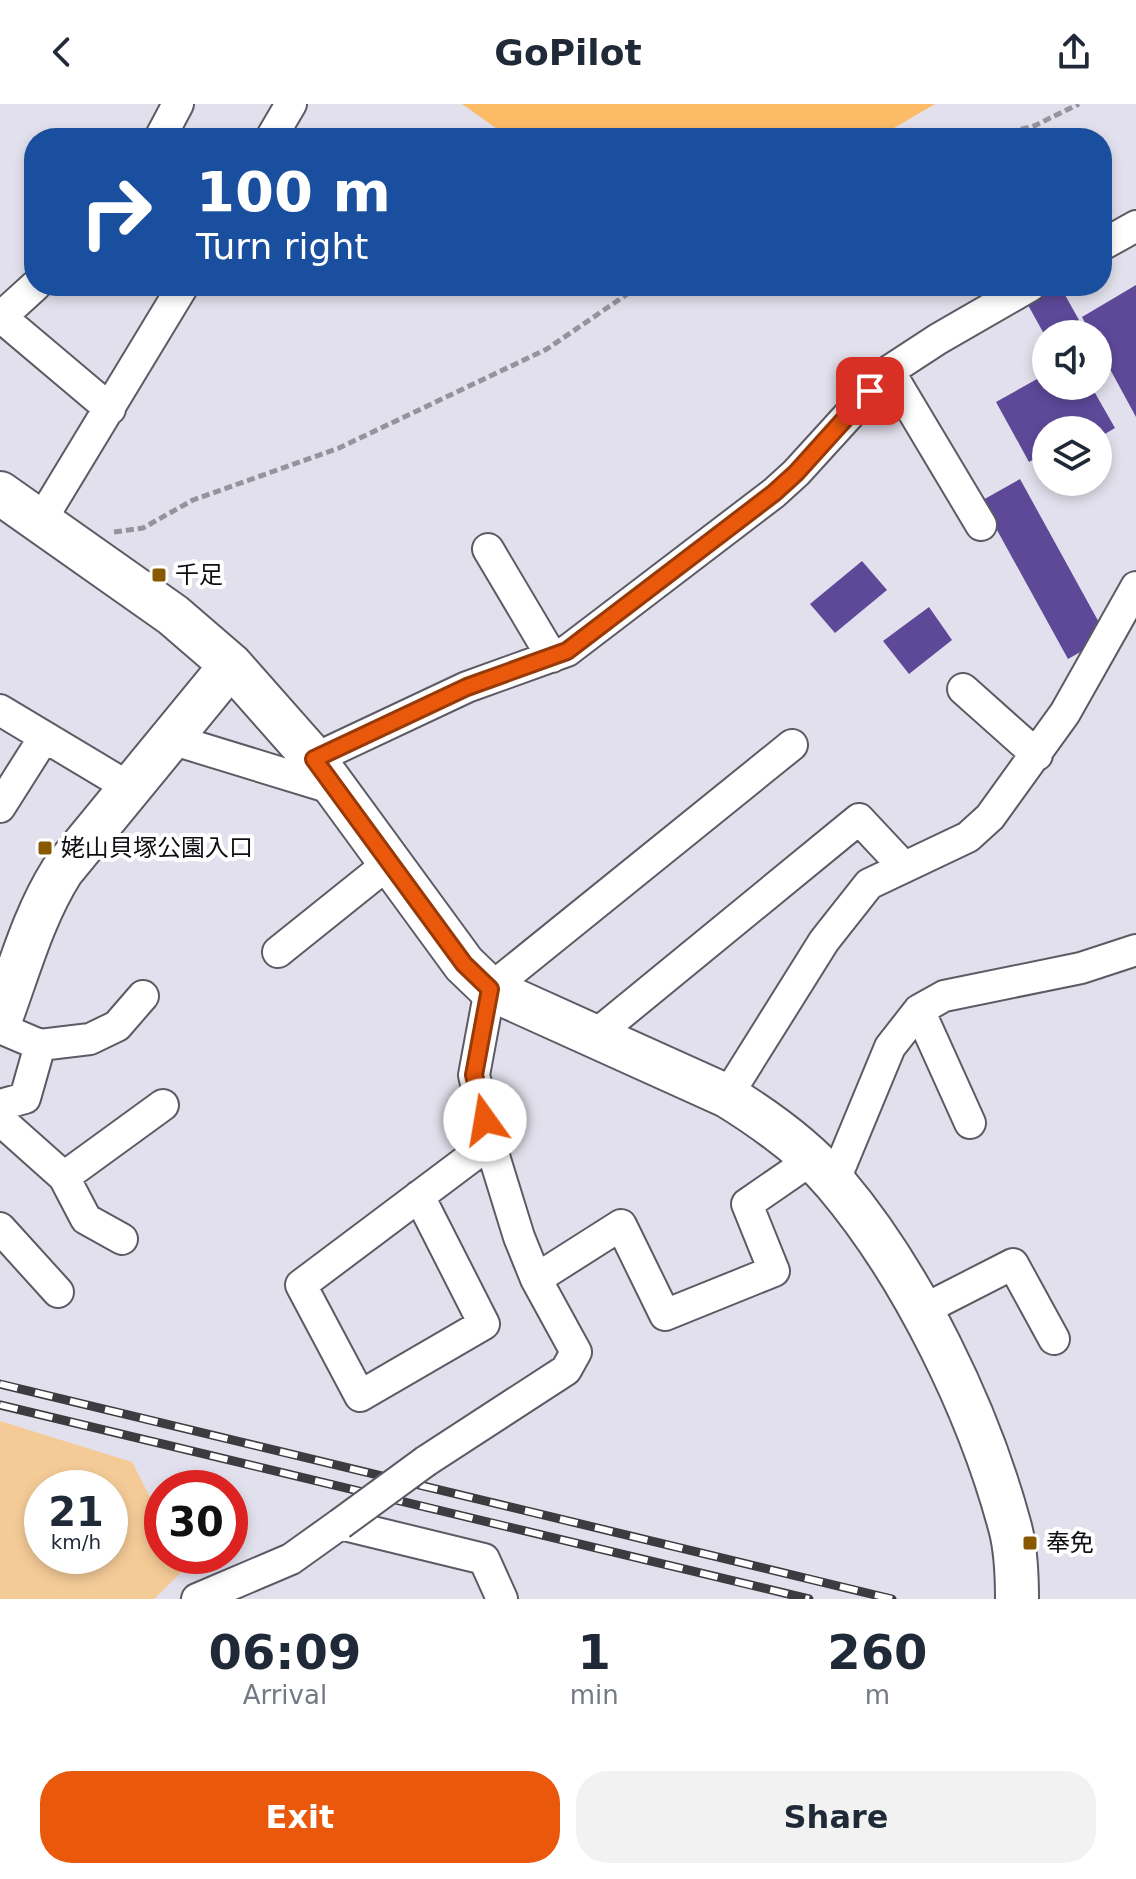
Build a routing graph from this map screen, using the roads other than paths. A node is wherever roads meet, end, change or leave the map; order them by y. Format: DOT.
graph roads {
  1 [pos="178,104"];
  2 [pos="291,104"];
  3 [pos="165,128"];
  4 [pos="277,128"];
  5 [pos="1136,226"];
  6 [pos="1112,239"];
  7 [pos="24,296"];
  8 [pos="177,296"];
  9 [pos="1013,296"];
  10 [pos="889,371"];
  11 [pos="110,409"];
  12 [pos="0,493"];
  13 [pos="40,522"];
  14 [pos="981,525"];
  15 [pos="488,549"];
  16 [pos="1136,587"];
  17 [pos="552,657"];
  18 [pos="231,665"];
  19 [pos="963,689"];
  20 [pos="0,710"];
  21 [pos="43,739"];
  22 [pos="171,739"];
  23 [pos="792,745"];
  24 [pos="1037,755"];
  25 [pos="324,774"];
  26 [pos="130,788"];
  27 [pos="0,807"];
  28 [pos="389,863"];
  29 [pos="903,866"];
  30 [pos="1136,950"];
  31 [pos="278,952"];
  32 [pos="490,989"];
  33 [pos="143,996"];
  34 [pos="919,1010"];
  35 [pos="0,1021"];
  36 [pos="0,1028"];
  37 [pos="593,1037"];
  38 [pos="40,1045"];
  39 [pos="727,1096"];
  40 [pos="0,1105"];
  41 [pos="163,1105"];
  42 [pos="0,1120"];
  43 [pos="970,1123"];
  44 [pos="490,1143"];
  45 [pos="822,1171"];
  46 [pos="64,1177"];
  47 [pos="419,1196"];
  48 [pos="0,1228"];
  49 [pos="122,1239"];
  50 [pos="536,1279"];
  51 [pos="58,1292"];
  52 [pos="921,1311"];
  53 [pos="1054,1339"];
  54 [pos="340,1524"];
  55 [pos="197,1599"];
  56 [pos="502,1599"];
  57 [pos="1017,1599"];
  1 -- 3 [label="street"];
  2 -- 4 [label="street"];
  5 -- 6 [label="street"];
  7 -- 11 [label="street"];
  8 -- 11 [label="street"];
  9 -- 10 [label="street"];
  10 -- 14 [label="street"];
  10 -- 17 [label="street"];
  11 -- 13 [label="street"];
  12 -- 13 [label="street"];
  13 -- 18 [label="street"];
  15 -- 17 [label="street"];
  16 -- 24 [label="street"];
  17 -- 25 [label="street"];
  18 -- 22 [label="street"];
  18 -- 25 [label="street"];
  19 -- 24 [label="street"];
  20 -- 21 [label="street"];
  21 -- 26 [label="street"];
  21 -- 27 [label="street"];
  22 -- 25 [label="street"];
  22 -- 26 [label="street"];
  23 -- 32 [label="street"];
  24 -- 29 [label="street"];
  25 -- 28 [label="street"];
  26 -- 35 [label="street"];
  28 -- 31 [label="street"];
  28 -- 32 [label="street"];
  29 -- 37 [label="street"];
  29 -- 39 [label="street"];
  30 -- 34 [label="street"];
  32 -- 37 [label="street"];
  32 -- 44 [label="street"];
  33 -- 38 [label="street"];
  34 -- 43 [label="street"];
  34 -- 45 [label="street"];
  36 -- 38 [label="street"];
  37 -- 39 [label="street"];
  38 -- 40 [label="street"];
  39 -- 45 [label="street"];
  41 -- 46 [label="street"];
  42 -- 46 [label="street"];
  44 -- 47 [label="street"];
  44 -- 50 [label="street"];
  45 -- 50 [label="street"];
  45 -- 52 [label="street"];
  46 -- 49 [label="street"];
  47 -- 47 [label="street"];
  48 -- 51 [label="street"];
  50 -- 54 [label="street, bridge"];
  52 -- 53 [label="street"];
  52 -- 57 [label="street"];
  54 -- 55 [label="street"];
  54 -- 56 [label="street"];
}
